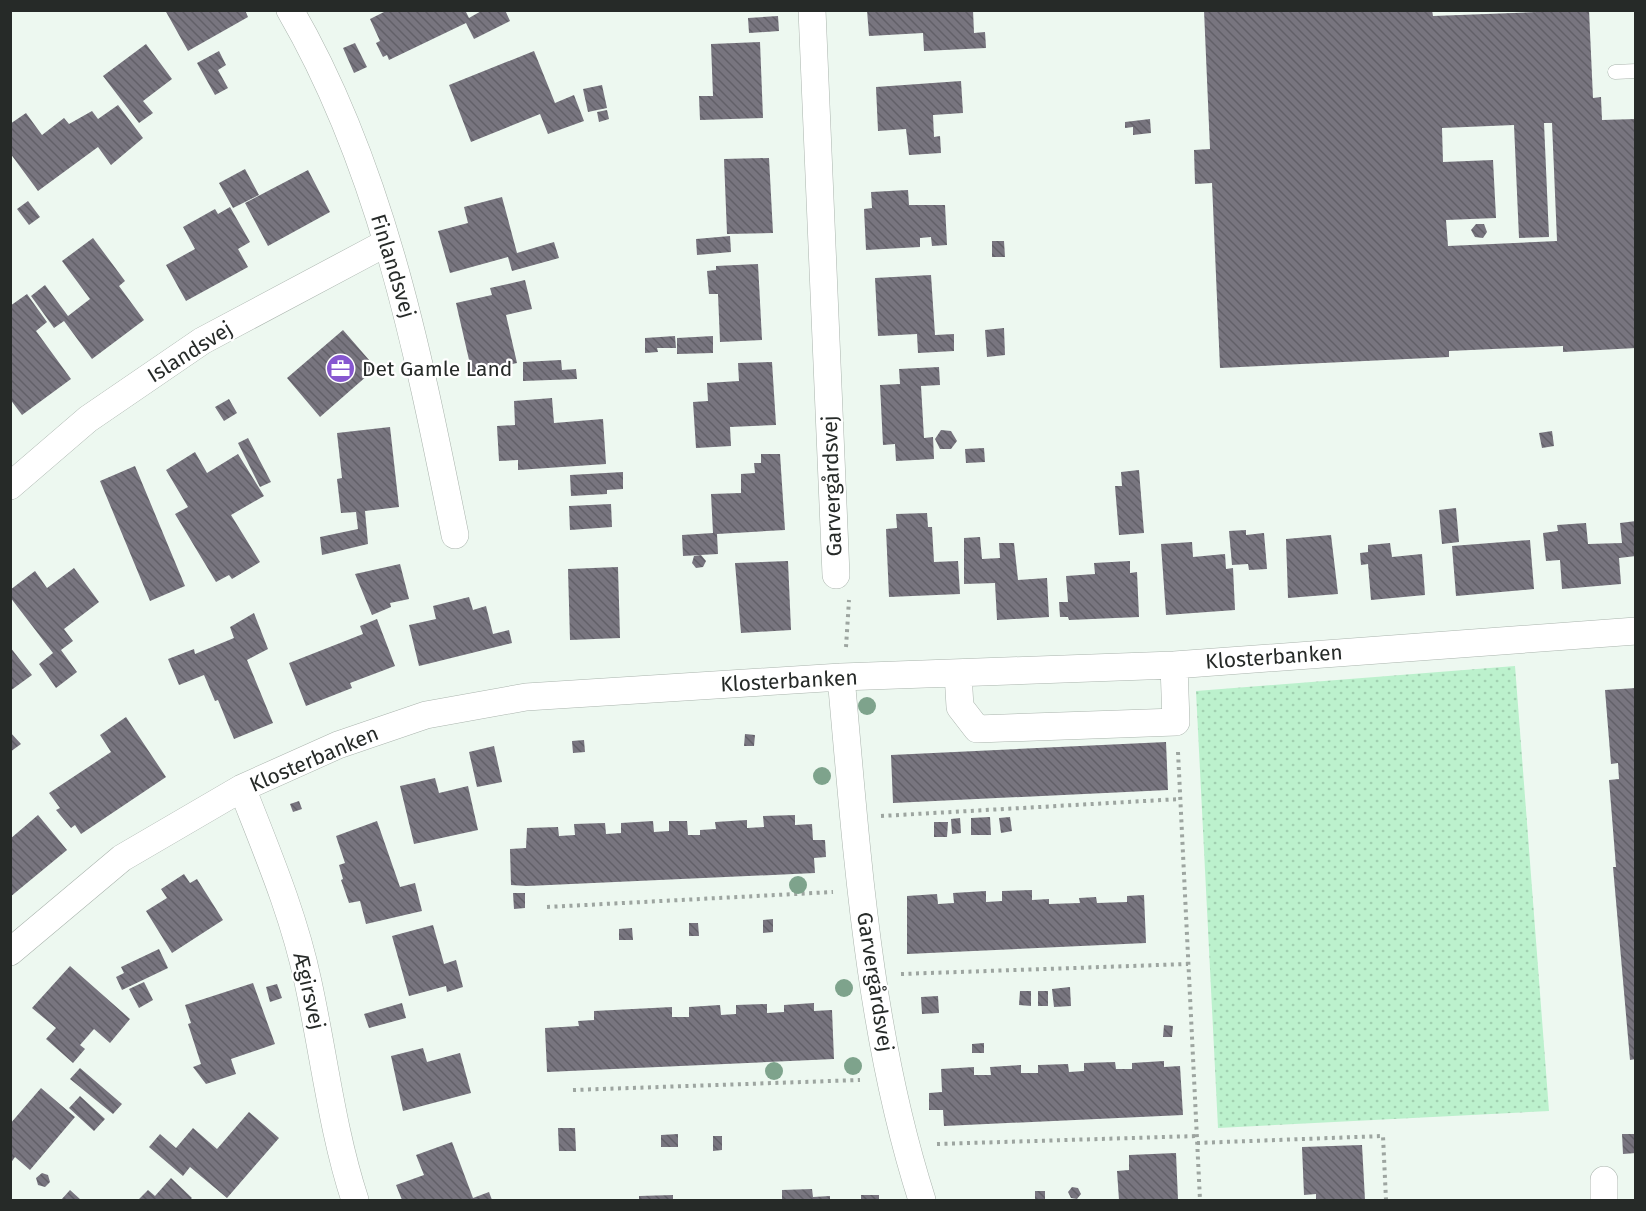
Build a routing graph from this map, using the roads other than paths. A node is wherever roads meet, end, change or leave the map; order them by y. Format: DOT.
graph roads {
  1 [pos="290,10"];
  2 [pos="812,10"];
  3 [pos="1635,71"];
  4 [pos="1616,72"];
  5 [pos="386,243"];
  6 [pos="10,486"];
  7 [pos="454,535"];
  8 [pos="836,575"];
  9 [pos="1635,631"];
  10 [pos="1174,664"];
  11 [pos="958,672"];
  12 [pos="841,677"];
  13 [pos="242,788"];
  14 [pos="10,952"];
  15 [pos="352,1199"];
  16 [pos="922,1200"];
  1 -- 5 [label="street, Finlandsvej"];
  2 -- 8 [label="street, Garvergårdsvej"];
  3 -- 4 [label="lane"];
  5 -- 6 [label="street, Islandsvej"];
  5 -- 7 [label="street, Finlandsvej"];
  9 -- 10 [label="street, Klosterbanken"];
  10 -- 11 [label="street, Klosterbanken"];
  10 -- 11 [label="street"];
  11 -- 12 [label="street, Klosterbanken"];
  12 -- 13 [label="street, Klosterbanken"];
  12 -- 16 [label="street, Garvergårdsvej"];
  13 -- 14 [label="street, Klosterbanken"];
  13 -- 15 [label="street, Ægirsvej"];
}
